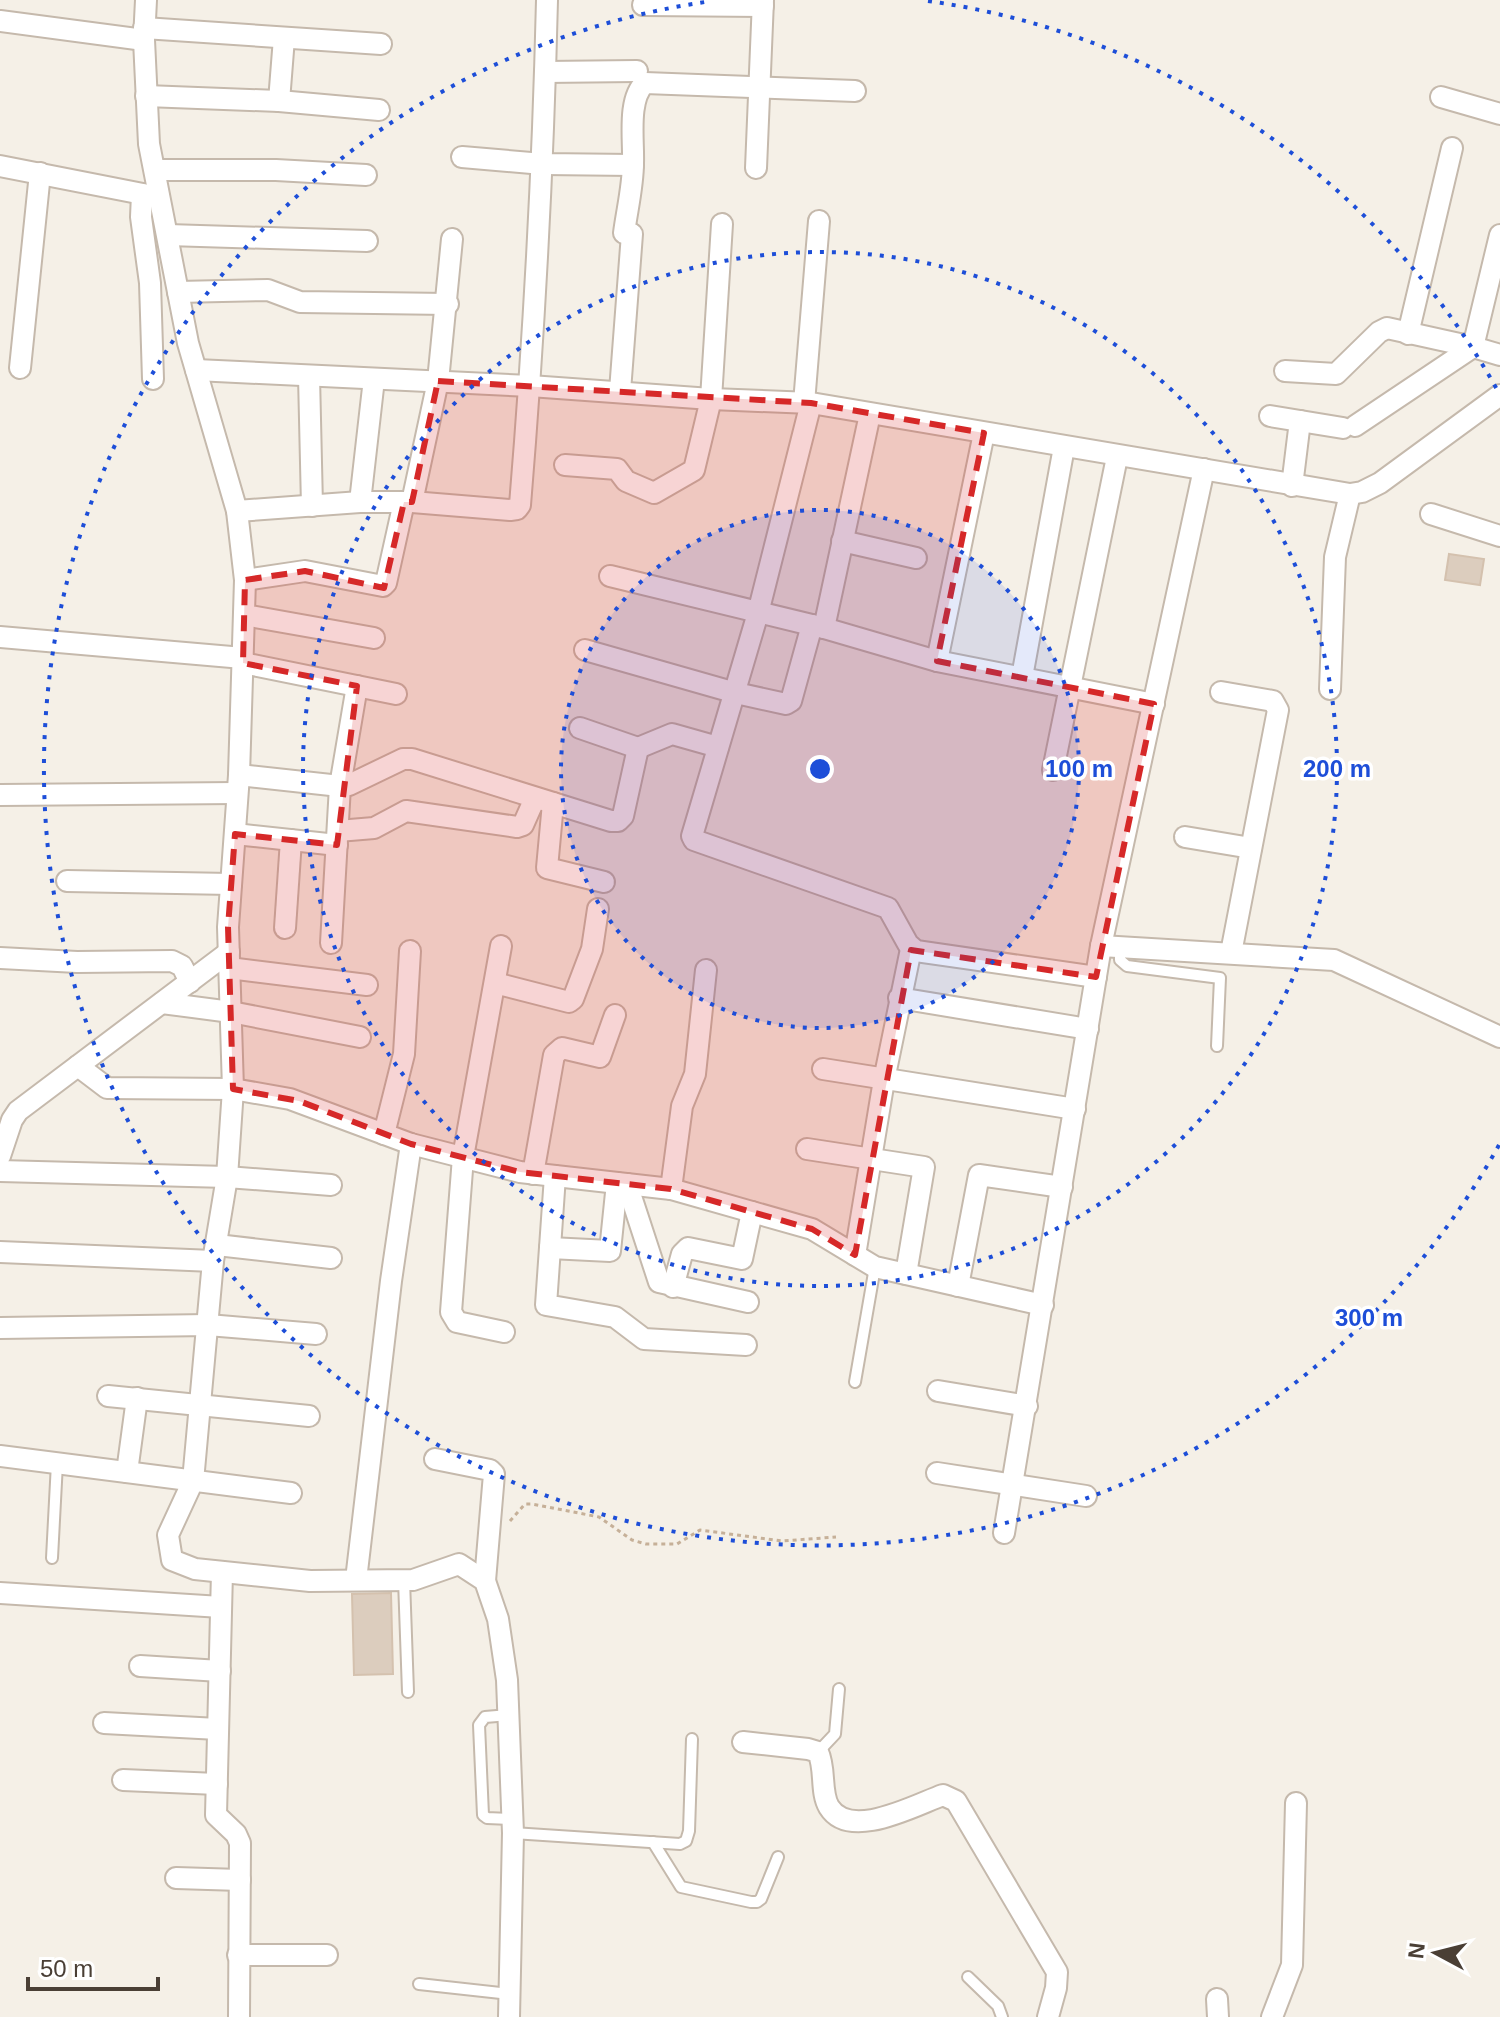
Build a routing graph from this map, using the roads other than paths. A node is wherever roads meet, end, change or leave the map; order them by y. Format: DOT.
graph roads {
  1 [pos="146,0"];
  2 [pos="547,0"];
  3 [pos="763,3"];
  4 [pos="643,5"];
  5 [pos="0,21"];
  6 [pos="144,34"];
  7 [pos="284,38"];
  8 [pos="381,44"];
  9 [pos="637,71"];
  10 [pos="545,72"];
  11 [pos="761,88"];
  12 [pos="855,91"];
  13 [pos="146,96"];
  14 [pos="1441,97"];
  15 [pos="279,101"];
  16 [pos="379,110"];
  17 [pos="1500,114"];
  18 [pos="1452,148"];
  19 [pos="462,157"];
  20 [pos="543,164"];
  21 [pos="633,165"];
  22 [pos="0,166"];
  23 [pos="756,168"];
  24 [pos="155,170"];
  25 [pos="40,173"];
  26 [pos="366,175"];
  27 [pos="151,196"];
  28 [pos="819,221"];
  29 [pos="722,224"];
  30 [pos="168,235"];
  31 [pos="1500,235"];
  32 [pos="452,239"];
  33 [pos="367,241"];
  34 [pos="178,292"];
  35 [pos="448,304"];
  36 [pos="1408,334"];
  37 [pos="1473,347"];
  38 [pos="1500,355"];
  39 [pos="20,368"];
  40 [pos="196,370"];
  41 [pos="1285,371"];
  42 [pos="309,376"];
  43 [pos="153,379"];
  44 [pos="374,379"];
  45 [pos="438,381"];
  46 [pos="530,386"];
  47 [pos="620,391"];
  48 [pos="1500,395"];
  49 [pos="711,399"];
  50 [pos="808,403"];
  51 [pos="870,414"];
  52 [pos="1270,416"];
  53 [pos="1300,421"];
  54 [pos="984,433"];
  55 [pos="1064,447"];
  56 [pos="1117,457"];
  57 [pos="565,465"];
  58 [pos="1204,469"];
  59 [pos="1292,486"];
  60 [pos="1350,494"];
  61 [pos="360,502"];
  62 [pos="408,502"];
  63 [pos="312,506"];
  64 [pos="237,511"];
  65 [pos="1431,514"];
  66 [pos="1500,536"];
  67 [pos="842,541"];
  68 [pos="916,558"];
  69 [pos="610,576"];
  70 [pos="245,580"];
  71 [pos="758,613"];
  72 [pos="244,615"];
  73 [pos="818,626"];
  74 [pos="0,637"];
  75 [pos="374,638"];
  76 [pos="585,650"];
  77 [pos="243,660"];
  78 [pos="937,661"];
  79 [pos="1022,677"];
  80 [pos="357,686"];
  81 [pos="1072,687"];
  82 [pos="1330,689"];
  83 [pos="1221,692"];
  84 [pos="736,693"];
  85 [pos="396,694"];
  86 [pos="1154,704"];
  87 [pos="580,728"];
  88 [pos="718,747"];
  89 [pos="638,748"];
  90 [pos="1053,770"];
  91 [pos="238,784"];
  92 [pos="340,786"];
  93 [pos="0,795"];
  94 [pos="544,800"];
  95 [pos="235,834"];
  96 [pos="1185,837"];
  97 [pos="337,838"];
  98 [pos="291,840"];
  99 [pos="1251,848"];
  100 [pos="67,881"];
  101 [pos="604,882"];
  102 [pos="231,884"];
  103 [pos="598,909"];
  104 [pos="285,928"];
  105 [pos="331,943"];
  106 [pos="501,946"];
  107 [pos="1110,947"];
  108 [pos="911,949"];
  109 [pos="410,951"];
  110 [pos="1231,953"];
  111 [pos="0,958"];
  112 [pos="229,960"];
  113 [pos="706,970"];
  114 [pos="1096,977"];
  115 [pos="190,982"];
  116 [pos="495,983"];
  117 [pos="367,985"];
  118 [pos="899,998"];
  119 [pos="162,1003"];
  120 [pos="231,1012"];
  121 [pos="615,1015"];
  122 [pos="1088,1029"];
  123 [pos="360,1037"];
  124 [pos="1500,1037"];
  125 [pos="1217,1046"];
  126 [pos="78,1066"];
  127 [pos="823,1069"];
  128 [pos="884,1080"];
  129 [pos="233,1089"];
  130 [pos="1075,1109"];
  131 [pos="384,1134"];
  132 [pos="411,1144"];
  133 [pos="807,1149"];
  134 [pos="0,1156"];
  135 [pos="463,1157"];
  136 [pos="871,1159"];
  137 [pos="0,1171"];
  138 [pos="533,1174"];
  139 [pos="555,1176"];
  140 [pos="227,1177"];
  141 [pos="622,1184"];
  142 [pos="331,1185"];
  143 [pos="1062,1187"];
  144 [pos="671,1189"];
  145 [pos="752,1212"];
  146 [pos="550,1248"];
  147 [pos="0,1252"];
  148 [pos="215,1253"];
  149 [pos="855,1255"];
  150 [pos="331,1258"];
  151 [pos="875,1267"];
  152 [pos="906,1274"];
  153 [pos="958,1286"];
  154 [pos="673,1287"];
  155 [pos="748,1302"];
  156 [pos="1043,1305"];
  157 [pos="208,1325"];
  158 [pos="0,1328"];
  159 [pos="504,1332"];
  160 [pos="316,1334"];
  161 [pos="746,1345"];
  162 [pos="855,1382"];
  163 [pos="938,1391"];
  164 [pos="108,1396"];
  165 [pos="137,1398"];
  166 [pos="200,1404"];
  167 [pos="1027,1406"];
  168 [pos="309,1416"];
  169 [pos="0,1456"];
  170 [pos="435,1459"];
  171 [pos="57,1463"];
  172 [pos="127,1472"];
  173 [pos="937,1473"];
  174 [pos="193,1481"];
  175 [pos="1014,1485"];
  176 [pos="291,1493"];
  177 [pos="1086,1496"];
  178 [pos="1004,1533"];
  179 [pos="52,1558"];
  180 [pos="222,1572"];
  181 [pos="356,1580"];
  182 [pos="404,1580"];
  183 [pos="485,1581"];
  184 [pos="0,1593"];
  185 [pos="221,1607"];
  186 [pos="140,1666"];
  187 [pos="220,1671"];
  188 [pos="839,1689"];
  189 [pos="408,1692"];
  190 [pos="509,1715"];
  191 [pos="104,1723"];
  192 [pos="218,1729"];
  193 [pos="692,1739"];
  194 [pos="743,1742"];
  195 [pos="818,1752"];
  196 [pos="123,1780"];
  197 [pos="217,1784"];
  198 [pos="1296,1803"];
  199 [pos="513,1826"];
  200 [pos="653,1842"];
  201 [pos="778,1857"];
  202 [pos="176,1878"];
  203 [pos="240,1880"];
  204 [pos="238,1955"];
  205 [pos="327,1955"];
  206 [pos="968,1977"];
  207 [pos="419,1984"];
  208 [pos="510,1994"];
  209 [pos="239,2017"];
  210 [pos="509,2017"];
  211 [pos="1002,2017"];
  212 [pos="1048,2017"];
  213 [pos="1272,2017"];
  1 -- 6 [label="street"];
  2 -- 10 [label="street"];
  3 -- 4 [label="street"];
  3 -- 11 [label="street"];
  5 -- 6 [label="street"];
  6 -- 7 [label="street"];
  6 -- 13 [label="street"];
  7 -- 8 [label="street"];
  7 -- 15 [label="street"];
  9 -- 10 [label="street"];
  10 -- 20 [label="street"];
  11 -- 12 [label="street"];
  11 -- 21 [label="street"];
  11 -- 23 [label="street"];
  13 -- 15 [label="street"];
  13 -- 24 [label="street"];
  14 -- 17 [label="street"];
  15 -- 16 [label="street"];
  18 -- 36 [label="street"];
  19 -- 20 [label="street"];
  20 -- 21 [label="street"];
  20 -- 46 [label="street"];
  21 -- 47 [label="street"];
  22 -- 25 [label="street"];
  24 -- 26 [label="street"];
  24 -- 27 [label="street"];
  25 -- 27 [label="street"];
  25 -- 39 [label="street"];
  27 -- 30 [label="street"];
  27 -- 43 [label="street"];
  28 -- 50 [label="street"];
  29 -- 49 [label="street"];
  30 -- 33 [label="street"];
  30 -- 34 [label="street"];
  31 -- 37 [label="street"];
  32 -- 35 [label="street"];
  34 -- 35 [label="street"];
  34 -- 40 [label="street"];
  35 -- 45 [label="street"];
  36 -- 37 [label="street"];
  36 -- 41 [label="street"];
  37 -- 38 [label="street"];
  37 -- 53 [label="street"];
  40 -- 42 [label="street"];
  40 -- 64 [label="street"];
  42 -- 44 [label="street"];
  42 -- 63 [label="street"];
  44 -- 45 [label="street"];
  44 -- 61 [label="street"];
  45 -- 46 [label="street"];
  45 -- 62 [label="street"];
  46 -- 47 [label="street"];
  46 -- 62 [label="street"];
  47 -- 49 [label="street"];
  48 -- 60 [label="street"];
  49 -- 50 [label="street"];
  49 -- 57 [label="street"];
  50 -- 51 [label="street"];
  50 -- 71 [label="street"];
  51 -- 54 [label="street"];
  51 -- 67 [label="street"];
  52 -- 53 [label="street"];
  53 -- 59 [label="street"];
  54 -- 55 [label="street"];
  54 -- 78 [label="street"];
  55 -- 56 [label="street"];
  55 -- 79 [label="street"];
  56 -- 58 [label="street"];
  56 -- 81 [label="street"];
  58 -- 59 [label="street"];
  58 -- 86 [label="street"];
  59 -- 60 [label="street"];
  60 -- 82 [label="street"];
  61 -- 62 [label="street"];
  61 -- 63 [label="street"];
  62 -- 70 [label="street"];
  63 -- 64 [label="street"];
  64 -- 70 [label="street"];
  65 -- 66 [label="street"];
  67 -- 68 [label="street"];
  67 -- 73 [label="street"];
  69 -- 71 [label="street"];
  70 -- 72 [label="street"];
  71 -- 73 [label="street"];
  71 -- 84 [label="street"];
  72 -- 75 [label="street"];
  72 -- 77 [label="street"];
  73 -- 78 [label="street"];
  73 -- 84 [label="street"];
  74 -- 77 [label="street"];
  76 -- 84 [label="street"];
  77 -- 80 [label="street"];
  77 -- 91 [label="street"];
  78 -- 79 [label="street"];
  79 -- 81 [label="street"];
  80 -- 85 [label="street"];
  80 -- 92 [label="street"];
  81 -- 86 [label="street"];
  81 -- 90 [label="street"];
  83 -- 99 [label="street"];
  84 -- 88 [label="street"];
  86 -- 107 [label="street"];
  87 -- 89 [label="street"];
  88 -- 89 [label="street"];
  88 -- 108 [label="street"];
  89 -- 94 [label="street"];
  91 -- 92 [label="street"];
  91 -- 93 [label="street"];
  91 -- 95 [label="street"];
  92 -- 94 [label="street"];
  92 -- 97 [label="street"];
  94 -- 97 [label="street"];
  94 -- 101 [label="street"];
  95 -- 98 [label="street"];
  95 -- 102 [label="street"];
  96 -- 99 [label="street"];
  97 -- 98 [label="street"];
  97 -- 105 [label="street"];
  98 -- 104 [label="street"];
  99 -- 110 [label="street"];
  100 -- 102 [label="street"];
  102 -- 112 [label="street"];
  103 -- 116 [label="street"];
  106 -- 116 [label="street"];
  107 -- 110 [label="street"];
  107 -- 114 [label="street"];
  107 -- 125 [label="lane"];
  108 -- 114 [label="street"];
  108 -- 118 [label="street"];
  109 -- 131 [label="street"];
  110 -- 124 [label="street"];
  111 -- 115 [label="street"];
  112 -- 115 [label="street"];
  112 -- 117 [label="street"];
  112 -- 120 [label="street"];
  113 -- 144 [label="street"];
  114 -- 122 [label="street"];
  115 -- 119 [label="street"];
  116 -- 135 [label="street"];
  118 -- 122 [label="street"];
  118 -- 128 [label="street"];
  119 -- 120 [label="street"];
  119 -- 126 [label="street"];
  120 -- 123 [label="street"];
  120 -- 129 [label="street"];
  121 -- 138 [label="street"];
  122 -- 130 [label="street"];
  126 -- 129 [label="street"];
  126 -- 134 [label="street"];
  127 -- 128 [label="street"];
  128 -- 130 [label="street"];
  128 -- 136 [label="street"];
  129 -- 131 [label="street"];
  129 -- 140 [label="street"];
  130 -- 143 [label="street"];
  131 -- 132 [label="street"];
  132 -- 135 [label="street"];
  132 -- 181 [label="street"];
  133 -- 136 [label="street"];
  135 -- 138 [label="street"];
  135 -- 159 [label="street"];
  136 -- 149 [label="street"];
  136 -- 152 [label="street"];
  137 -- 140 [label="street"];
  138 -- 139 [label="street"];
  139 -- 141 [label="street"];
  139 -- 146 [label="street"];
  140 -- 142 [label="street"];
  140 -- 148 [label="street"];
  141 -- 144 [label="street"];
  141 -- 146 [label="street"];
  141 -- 154 [label="street"];
  143 -- 153 [label="street"];
  143 -- 156 [label="street"];
  144 -- 145 [label="street"];
  145 -- 149 [label="street"];
  145 -- 154 [label="street"];
  146 -- 161 [label="street"];
  147 -- 148 [label="street"];
  148 -- 150 [label="street"];
  148 -- 157 [label="street"];
  149 -- 151 [label="street"];
  151 -- 152 [label="street"];
  151 -- 162 [label="lane"];
  152 -- 153 [label="street"];
  153 -- 156 [label="street"];
  154 -- 155 [label="street"];
  156 -- 167 [label="street"];
  157 -- 158 [label="street"];
  157 -- 160 [label="street"];
  157 -- 166 [label="street"];
  163 -- 167 [label="street"];
  164 -- 165 [label="street"];
  165 -- 166 [label="street"];
  165 -- 172 [label="street"];
  166 -- 168 [label="street"];
  166 -- 174 [label="street"];
  167 -- 175 [label="street"];
  169 -- 171 [label="street"];
  170 -- 183 [label="street"];
  171 -- 172 [label="street"];
  171 -- 179 [label="lane"];
  172 -- 174 [label="street"];
  173 -- 175 [label="street"];
  174 -- 176 [label="street"];
  174 -- 180 [label="street"];
  175 -- 177 [label="street"];
  175 -- 178 [label="street"];
  180 -- 181 [label="street"];
  180 -- 185 [label="street"];
  181 -- 182 [label="street"];
  182 -- 183 [label="street"];
  182 -- 189 [label="lane"];
  183 -- 190 [label="street"];
  184 -- 185 [label="street"];
  185 -- 187 [label="street"];
  186 -- 187 [label="street"];
  187 -- 192 [label="street"];
  188 -- 195 [label="lane"];
  190 -- 199 [label="street"];
  190 -- 199 [label="lane"];
  191 -- 192 [label="street"];
  192 -- 197 [label="street"];
  193 -- 200 [label="lane"];
  194 -- 195 [label="street"];
  195 -- 212 [label="street"];
  196 -- 197 [label="street"];
  197 -- 203 [label="street"];
  198 -- 213 [label="street"];
  199 -- 200 [label="lane"];
  199 -- 208 [label="street"];
  200 -- 201 [label="lane"];
  202 -- 203 [label="street"];
  203 -- 204 [label="street"];
  204 -- 205 [label="street"];
  204 -- 209 [label="street"];
  206 -- 211 [label="lane"];
  207 -- 208 [label="lane"];
  208 -- 210 [label="street"];
}
